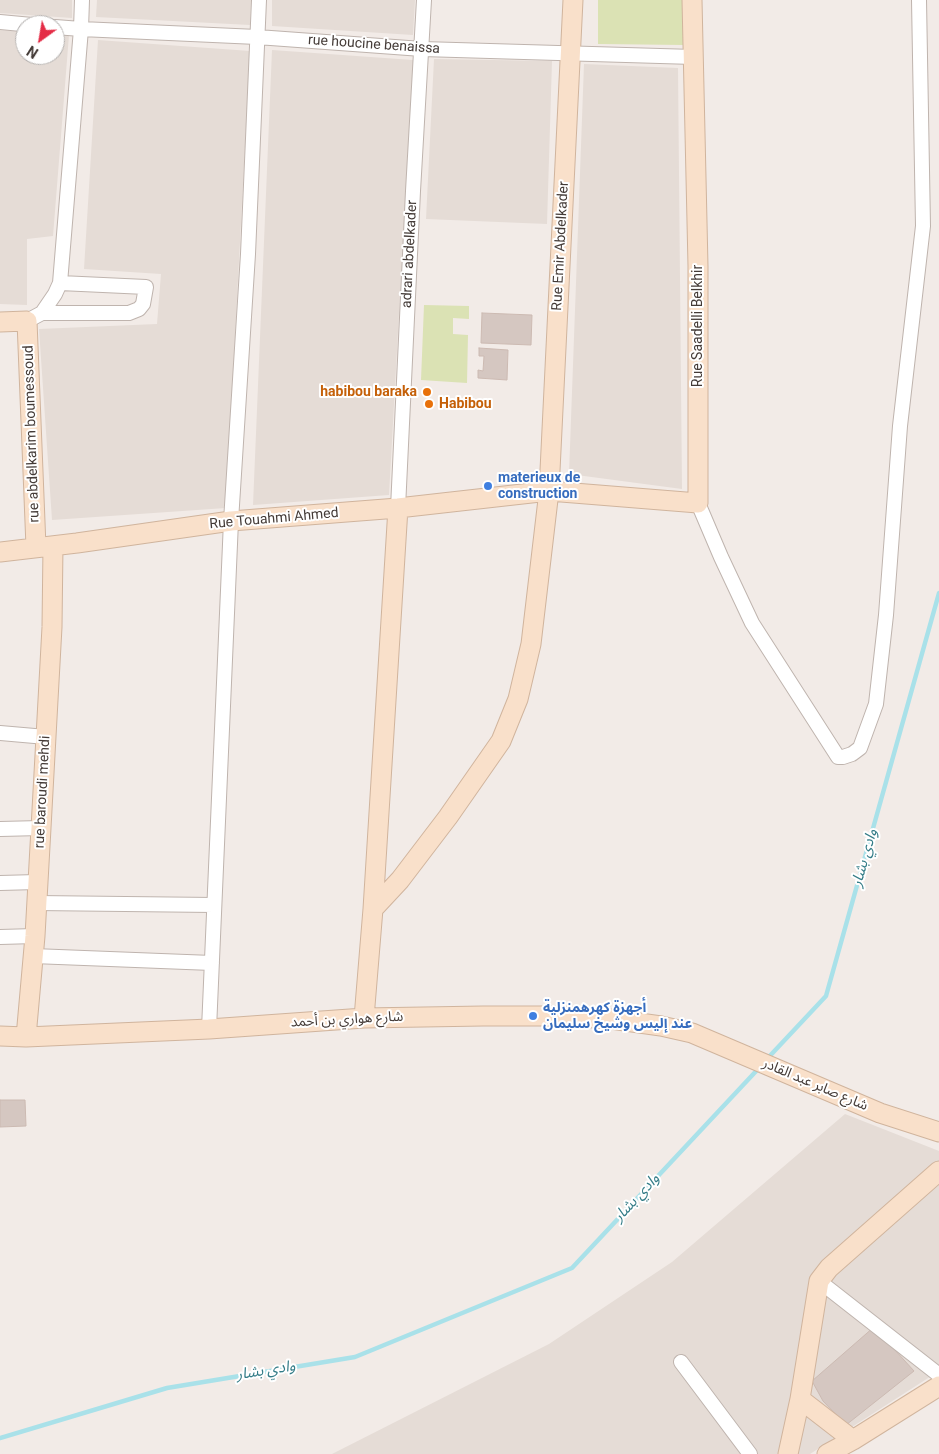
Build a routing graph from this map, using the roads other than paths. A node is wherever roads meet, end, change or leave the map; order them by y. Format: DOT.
graph roads {
  1 [pos="82,0"];
  2 [pos="259,0"];
  3 [pos="424,0"];
  4 [pos="573,0"];
  5 [pos="692,0"];
  6 [pos="919,0"];
  7 [pos="0,22"];
  8 [pos="15,23"];
  9 [pos="65,28"];
  10 [pos="81,30"];
  11 [pos="257,37"];
  12 [pos="422,49"];
  13 [pos="570,54"];
  14 [pos="694,57"];
  15 [pos="60,283"];
  16 [pos="35,317"];
  17 [pos="0,322"];
  18 [pos="549,491"];
  19 [pos="698,503"];
  20 [pos="398,508"];
  21 [pos="231,521"];
  22 [pos="45,546"];
  23 [pos="0,552"];
  24 [pos="0,733"];
  25 [pos="46,737"];
  26 [pos="41,828"];
  27 [pos="0,829"];
  28 [pos="37,882"];
  29 [pos="0,883"];
  30 [pos="36,903"];
  31 [pos="214,905"];
  32 [pos="373,909"];
  33 [pos="35,936"];
  34 [pos="0,937"];
  35 [pos="33,956"];
  36 [pos="212,963"];
  37 [pos="364,1018"];
  38 [pos="209,1029"];
  39 [pos="692,1033"];
  40 [pos="0,1036"];
  41 [pos="26,1037"];
  42 [pos="939,1132"];
  43 [pos="939,1171"];
  44 [pos="819,1281"];
  45 [pos="681,1362"];
  46 [pos="939,1375"];
  47 [pos="939,1386"];
  48 [pos="800,1399"];
  49 [pos="853,1440"];
  50 [pos="750,1454"];
  51 [pos="788,1454"];
  52 [pos="827,1454"];
  1 -- 10 [label="street"];
  2 -- 11 [label="street"];
  3 -- 12 [label="street, adrari abdelkader"];
  4 -- 13 [label="street, Rue Emir Abdelkader"];
  5 -- 14 [label="street, Rue Saadelli Belkhir"];
  6 -- 19 [label="street"];
  7 -- 8 [label="street"];
  9 -- 10 [label="street, rue houcine benaissa"];
  10 -- 11 [label="street, rue houcine benaissa"];
  10 -- 15 [label="street"];
  11 -- 12 [label="street, rue houcine benaissa"];
  11 -- 21 [label="street"];
  12 -- 13 [label="street, rue houcine benaissa"];
  12 -- 20 [label="street, adrari abdelkader"];
  13 -- 14 [label="street, rue houcine benaissa"];
  13 -- 18 [label="street, Rue Emir Abdelkader"];
  14 -- 19 [label="street, Rue Saadelli Belkhir"];
  15 -- 16 [label="street"];
  15 -- 16 [label="street"];
  16 -- 17 [label="street"];
  16 -- 22 [label="street, rue abdelkarim boumessoud"];
  18 -- 19 [label="street"];
  18 -- 20 [label="street, Rue Touahmi Ahmed"];
  18 -- 32 [label="street, Rue Emir Abdelkader"];
  20 -- 21 [label="street, Rue Touahmi Ahmed"];
  20 -- 32 [label="street"];
  21 -- 22 [label="street, Rue Touahmi Ahmed"];
  21 -- 31 [label="street"];
  22 -- 23 [label="street, Rue Touahmi Ahmed"];
  22 -- 25 [label="street, rue baroudi mehdi"];
  24 -- 25 [label="street"];
  25 -- 26 [label="street, rue baroudi mehdi"];
  26 -- 27 [label="street"];
  26 -- 28 [label="street, rue baroudi mehdi"];
  28 -- 29 [label="street"];
  28 -- 30 [label="street, rue baroudi mehdi"];
  30 -- 31 [label="street"];
  30 -- 33 [label="street, rue baroudi mehdi"];
  31 -- 36 [label="street"];
  32 -- 37 [label="street"];
  33 -- 34 [label="street"];
  33 -- 35 [label="street, rue baroudi mehdi"];
  35 -- 36 [label="street"];
  35 -- 41 [label="street, rue baroudi mehdi"];
  36 -- 38 [label="street"];
  37 -- 38 [label="street, شارع هواري بن أحمد"];
  37 -- 39 [label="street, شارع هواري بن أحمد"];
  38 -- 41 [label="street, شارع هواري بن أحمد"];
  39 -- 42 [label="street, شارع صابر عبد القادر"];
  40 -- 41 [label="street, شارع هواري بن أحمد"];
  43 -- 44 [label="street"];
  44 -- 46 [label="street"];
  44 -- 48 [label="street"];
  45 -- 50 [label="street"];
  47 -- 49 [label="street"];
  48 -- 49 [label="street"];
  48 -- 51 [label="street"];
  49 -- 52 [label="street"];
}
